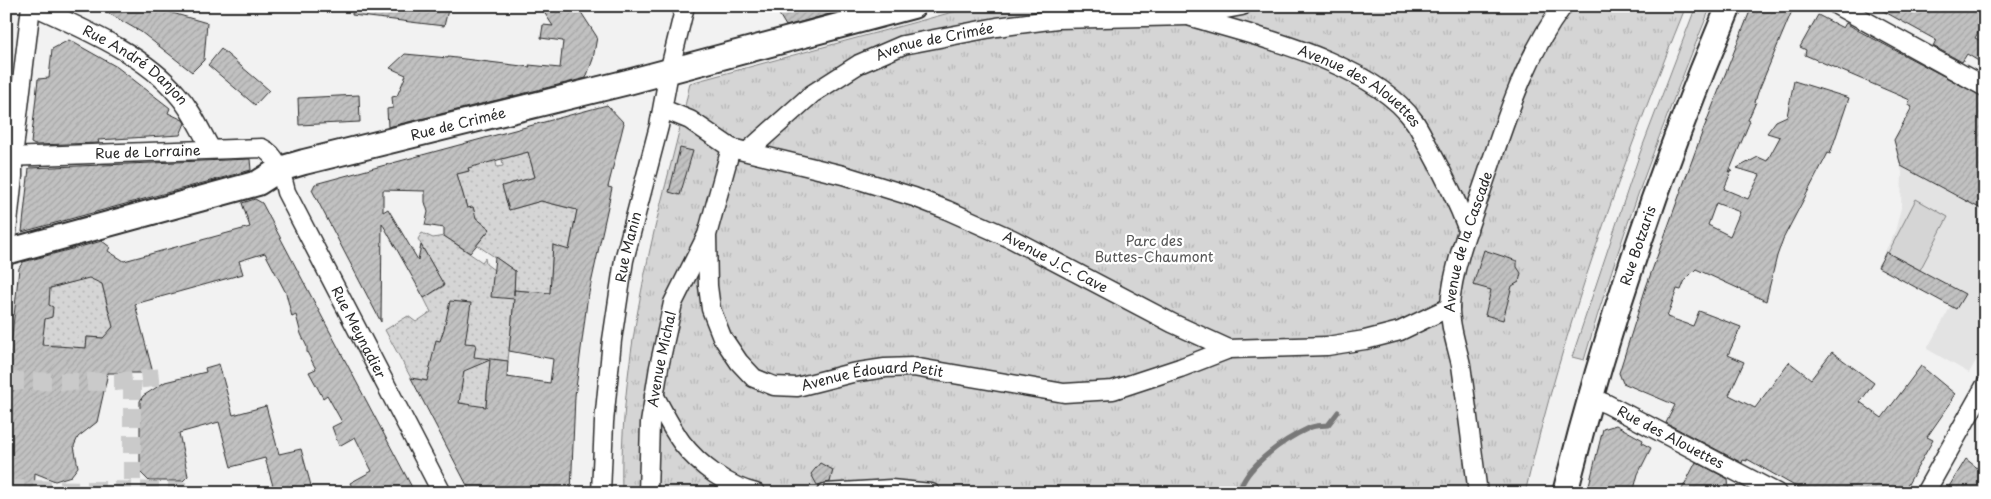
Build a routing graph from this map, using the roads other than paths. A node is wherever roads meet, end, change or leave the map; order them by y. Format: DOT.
graph roads {
  1 [pos="33,6"];
  2 [pos="685,6"];
  3 [pos="913,6"];
  4 [pos="1242,6"];
  5 [pos="1564,6"];
  6 [pos="1729,6"];
  7 [pos="1838,6"];
  8 [pos="1188,16"];
  9 [pos="669,72"];
  10 [pos="1985,87"];
  11 [pos="663,109"];
  12 [pos="731,148"];
  13 [pos="211,149"];
  14 [pos="748,151"];
  15 [pos="9,157"];
  16 [pos="280,169"];
  17 [pos="1468,230"];
  18 [pos="707,235"];
  19 [pos="6,242"];
  20 [pos="6,252"];
  21 [pos="1450,307"];
  22 [pos="1229,349"];
  23 [pos="1985,386"];
  24 [pos="654,395"];
  25 [pos="1589,397"];
  26 [pos="1754,488"];
  27 [pos="442,493"];
  28 [pos="601,493"];
  29 [pos="648,493"];
  30 [pos="756,493"];
  31 [pos="826,493"];
  32 [pos="931,493"];
  33 [pos="1478,493"];
  34 [pos="1565,493"];
  35 [pos="1777,493"];
  36 [pos="1925,493"];
  1 -- 13 [label="street, Rue André Danjon"];
  1 -- 15 [label="street"];
  2 -- 9 [label="street, Rue Manin"];
  3 -- 9 [label="street, Rue de Crimée"];
  4 -- 8 [label="street, Avenue de Crimée"];
  5 -- 17 [label="street, Avenue de la Cascade"];
  6 -- 25 [label="street, Rue Botzaris"];
  7 -- 10 [label="street"];
  8 -- 14 [label="street, Avenue de Crimée"];
  8 -- 17 [label="street, Avenue des Alouettes"];
  9 -- 11 [label="street, Rue Manin"];
  9 -- 16 [label="street, Rue de Crimée"];
  11 -- 12 [label="street, Avenue J.C. Cave"];
  11 -- 28 [label="street, Rue Manin"];
  12 -- 14 [label="street, Avenue J.C. Cave"];
  12 -- 18 [label="street, Avenue Édouard Petit"];
  13 -- 15 [label="street, Rue de Lorraine"];
  13 -- 16 [label="street, Rue de Lorraine"];
  14 -- 22 [label="street, Avenue J.C. Cave"];
  15 -- 19 [label="street"];
  16 -- 20 [label="street, Rue de Crimée"];
  16 -- 27 [label="street, Rue Meynadier"];
  17 -- 21 [label="street, Avenue de la Cascade"];
  18 -- 22 [label="street, Avenue Édouard Petit"];
  18 -- 24 [label="street, Avenue Michal"];
  21 -- 22 [label="street, Avenue J.C. Cave"];
  21 -- 33 [label="street, Avenue de la Cascade"];
  23 -- 36 [label="street"];
  24 -- 29 [label="street, Avenue Michal"];
  24 -- 30 [label="street"];
  25 -- 26 [label="street, Rue des Alouettes"];
  25 -- 34 [label="street, Rue Botzaris"];
  26 -- 35 [label="street, Rue des Alouettes"];
  31 -- 32 [label="street"];
}
